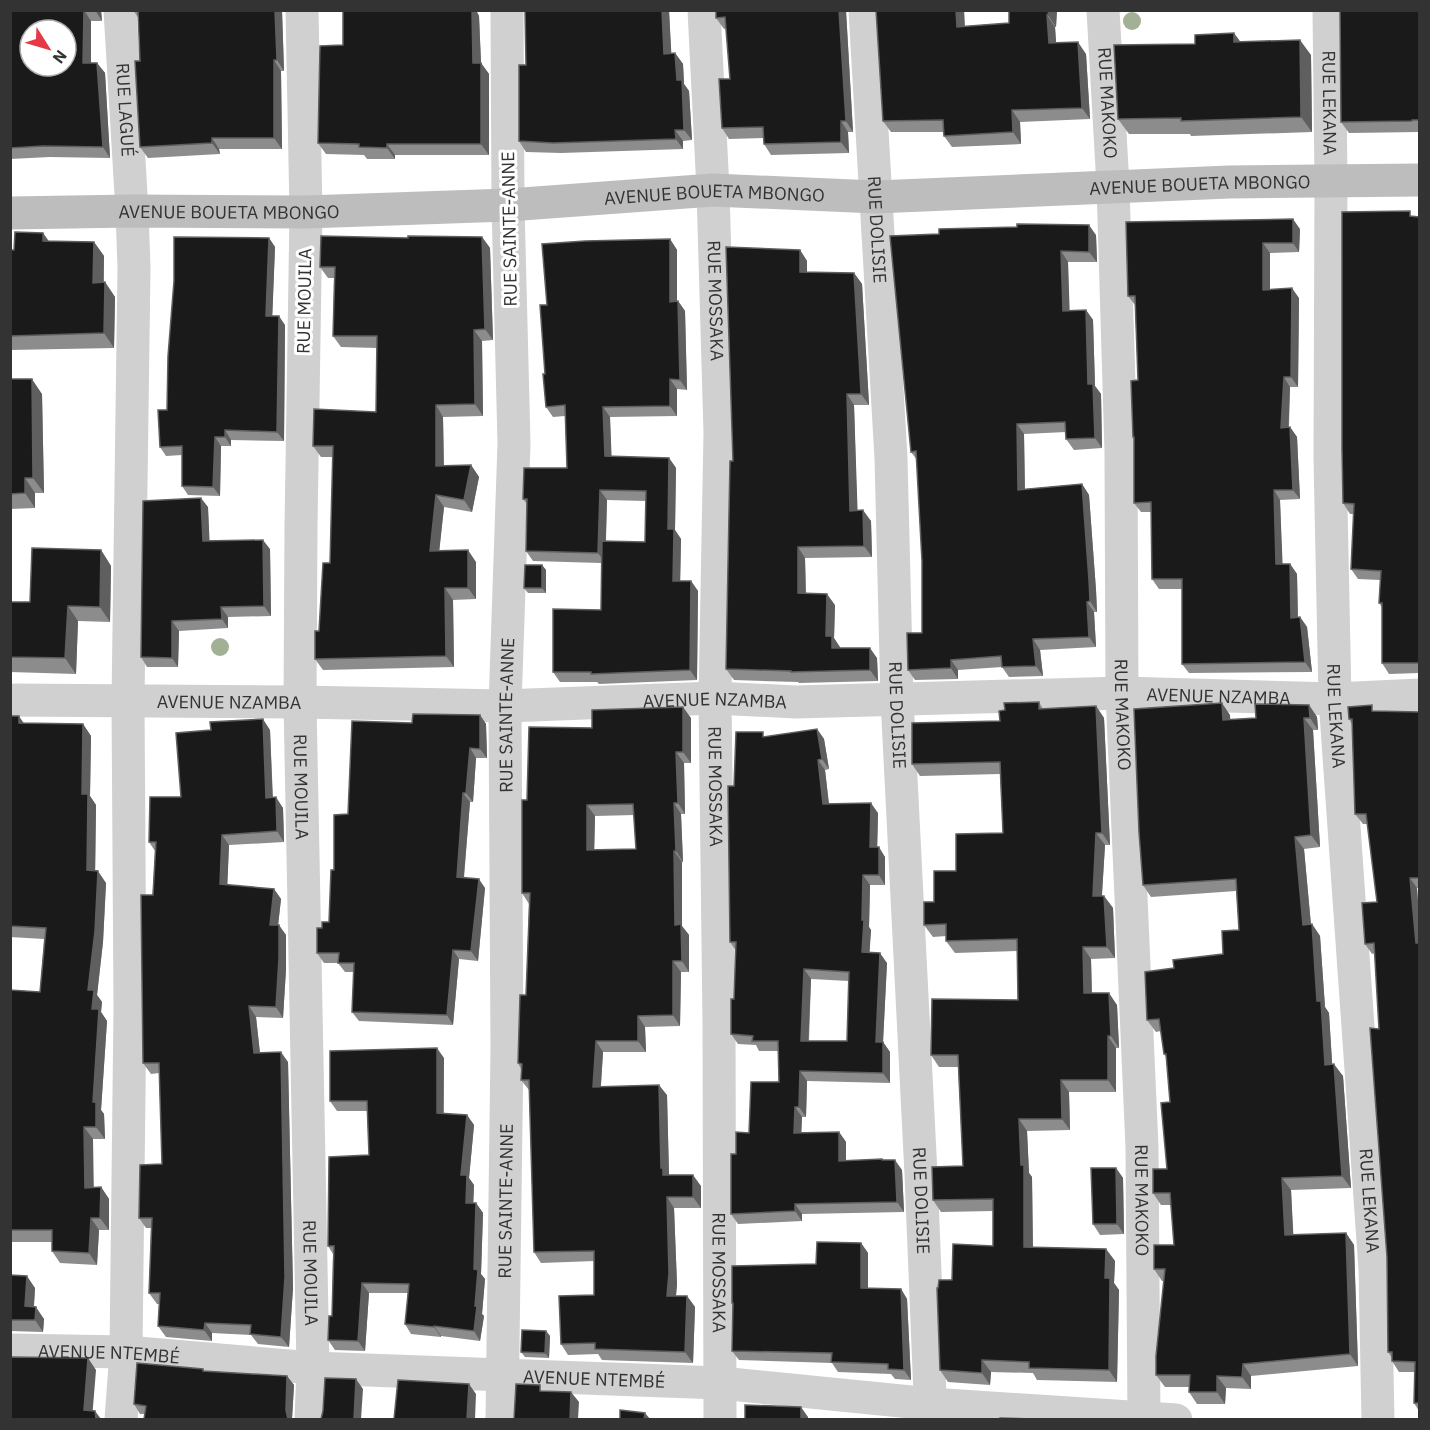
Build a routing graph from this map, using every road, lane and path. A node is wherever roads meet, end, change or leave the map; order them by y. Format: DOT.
graph roads {
  1 [pos="120,10"];
  2 [pos="303,10"];
  3 [pos="507,10"];
  4 [pos="704,10"];
  5 [pos="865,10"];
  6 [pos="1103,10"];
  7 [pos="1329,10"];
  8 [pos="1419,180"];
  9 [pos="1331,182"];
  10 [pos="1113,186"];
  11 [pos="713,190"];
  12 [pos="876,197"];
  13 [pos="508,205"];
  14 [pos="132,211"];
  15 [pos="306,212"];
  16 [pos="10,213"];
  17 [pos="1122,693"];
  18 [pos="1419,695"];
  19 [pos="715,698"];
  20 [pos="897,699"];
  21 [pos="1335,699"];
  22 [pos="10,700"];
  23 [pos="128,701"];
  24 [pos="300,702"];
  25 [pos="505,706"];
  26 [pos="10,1350"];
  27 [pos="126,1352"];
  28 [pos="313,1368"];
  29 [pos="504,1374"];
  30 [pos="720,1383"];
  31 [pos="931,1412"];
  32 [pos="122,1419"];
  33 [pos="311,1419"];
  34 [pos="502,1419"];
  35 [pos="720,1419"];
  36 [pos="1155,1419"];
  37 [pos="1378,1419"];
  1 -- 14 [label="street, RUE LAGUÉ"];
  2 -- 15 [label="street, RUE MOUILA"];
  3 -- 13 [label="street, RUE SAINTE-ANNE"];
  4 -- 11 [label="street, RUE MOSSAKA"];
  5 -- 12 [label="street, RUE DOLISIE"];
  6 -- 10 [label="street, RUE MAKOKO"];
  7 -- 9 [label="street, RUE LEKANA"];
  8 -- 9 [label="street, AVENUE BOUETA MBONGO"];
  9 -- 10 [label="street, AVENUE BOUETA MBONGO"];
  9 -- 21 [label="street, RUE LEKANA"];
  10 -- 12 [label="street, AVENUE BOUETA MBONGO"];
  10 -- 17 [label="street, RUE MAKOKO"];
  11 -- 12 [label="street, AVENUE BOUETA MBONGO"];
  11 -- 13 [label="street, AVENUE BOUETA MBONGO"];
  11 -- 19 [label="street, RUE MOSSAKA"];
  12 -- 20 [label="street, RUE DOLISIE"];
  13 -- 15 [label="street, AVENUE BOUETA MBONGO"];
  13 -- 25 [label="street, RUE SAINTE-ANNE"];
  14 -- 15 [label="street, AVENUE BOUETA MBONGO"];
  14 -- 16 [label="street, AVENUE BOUETA MBONGO"];
  14 -- 23 [label="street, RUE LAGUÉ"];
  15 -- 24 [label="street, RUE MOUILA"];
  17 -- 20 [label="street, AVENUE NZAMBA"];
  17 -- 21 [label="street, AVENUE NZAMBA"];
  17 -- 36 [label="street, RUE MAKOKO"];
  18 -- 21 [label="street, AVENUE NZAMBA"];
  19 -- 20 [label="street, AVENUE NZAMBA"];
  19 -- 25 [label="street, AVENUE NZAMBA"];
  19 -- 30 [label="street, RUE MOSSAKA"];
  20 -- 31 [label="street, RUE DOLISIE"];
  21 -- 37 [label="street, RUE LEKANA"];
  22 -- 23 [label="street, AVENUE NZAMBA"];
  23 -- 24 [label="street, AVENUE NZAMBA"];
  23 -- 27 [label="street, RUE LAGUÉ"];
  24 -- 25 [label="street, AVENUE NZAMBA"];
  24 -- 28 [label="street, RUE MOUILA"];
  25 -- 29 [label="street, RUE SAINTE-ANNE"];
  26 -- 27 [label="street, AVENUE NTEMBÉ"];
  27 -- 28 [label="street, AVENUE NTEMBÉ"];
  27 -- 32 [label="street, RUE LAGUÉ"];
  28 -- 29 [label="street, AVENUE NTEMBÉ"];
  28 -- 33 [label="street, RUE MOUILA"];
  29 -- 30 [label="street, AVENUE NTEMBÉ"];
  29 -- 34 [label="street, RUE SAINTE-ANNE"];
  30 -- 31 [label="street, AVENUE NTEMBÉ"];
  30 -- 35 [label="street, RUE MOSSAKA"];
  31 -- 36 [label="street, AVENUE NTEMBÉ"];
}
